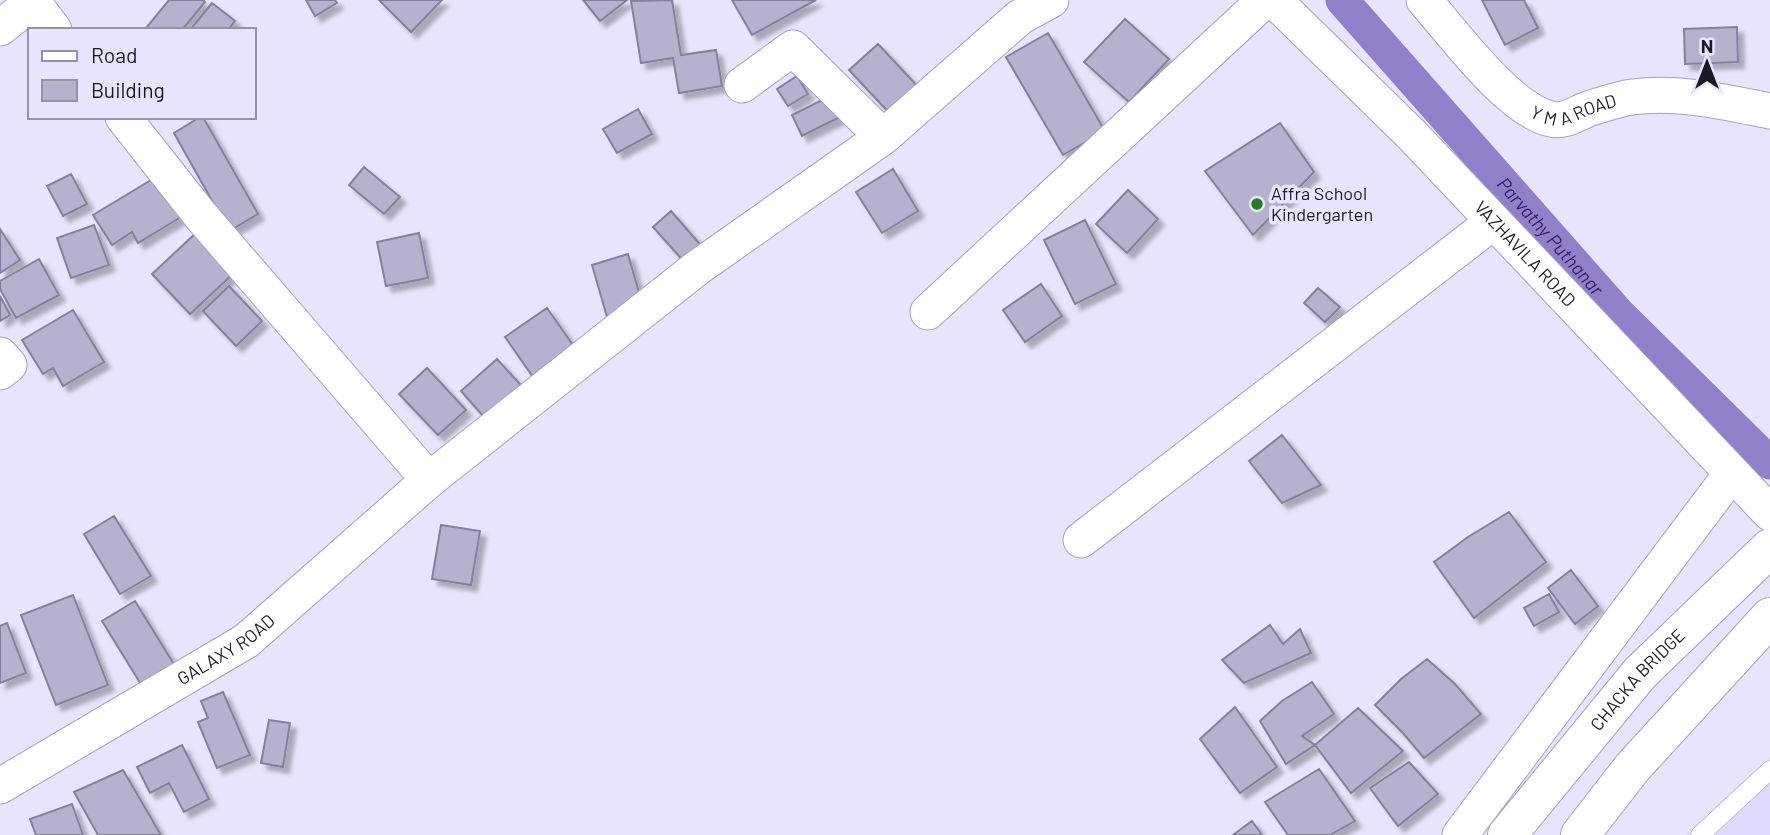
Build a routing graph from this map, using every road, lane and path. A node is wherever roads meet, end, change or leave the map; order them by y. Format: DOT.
graph roads {
  1 [pos="1051,0"];
  2 [pos="1265,0"];
  3 [pos="1274,0"];
  4 [pos="1424,0"];
  5 [pos="20,8"];
  6 [pos="51,28"];
  7 [pos="741,85"];
  8 [pos="1770,111"];
  9 [pos="125,119"];
  10 [pos="883,137"];
  11 [pos="1493,222"];
  12 [pos="928,312"];
  13 [pos="1732,473"];
  14 [pos="429,480"];
  15 [pos="1770,513"];
  16 [pos="1081,540"];
  17 [pos="1770,548"];
  18 [pos="1770,617"];
  19 [pos="1770,770"];
  20 [pos="0,786"];
  21 [pos="1512,828"];
  22 [pos="1460,835"];
  23 [pos="1580,835"];
  24 [pos="1700,835"];
  1 -- 10 [label="street, GALAXY ROAD"];
  2 -- 12 [label="street"];
  3 -- 11 [label="street, VAZHAVILA ROAD"];
  4 -- 8 [label="street, Y M A ROAD"];
  5 -- 6 [label="street"];
  7 -- 10 [label="street"];
  9 -- 14 [label="street"];
  10 -- 14 [label="street, GALAXY ROAD"];
  11 -- 13 [label="street, VAZHAVILA ROAD"];
  11 -- 16 [label="street"];
  13 -- 15 [label="street, VAZHAVILA ROAD"];
  13 -- 22 [label="street"];
  14 -- 20 [label="street, GALAXY ROAD"];
  17 -- 21 [label="main road, CHACKA BRIDGE"];
  18 -- 23 [label="main road"];
  19 -- 24 [label="lane"];
}
